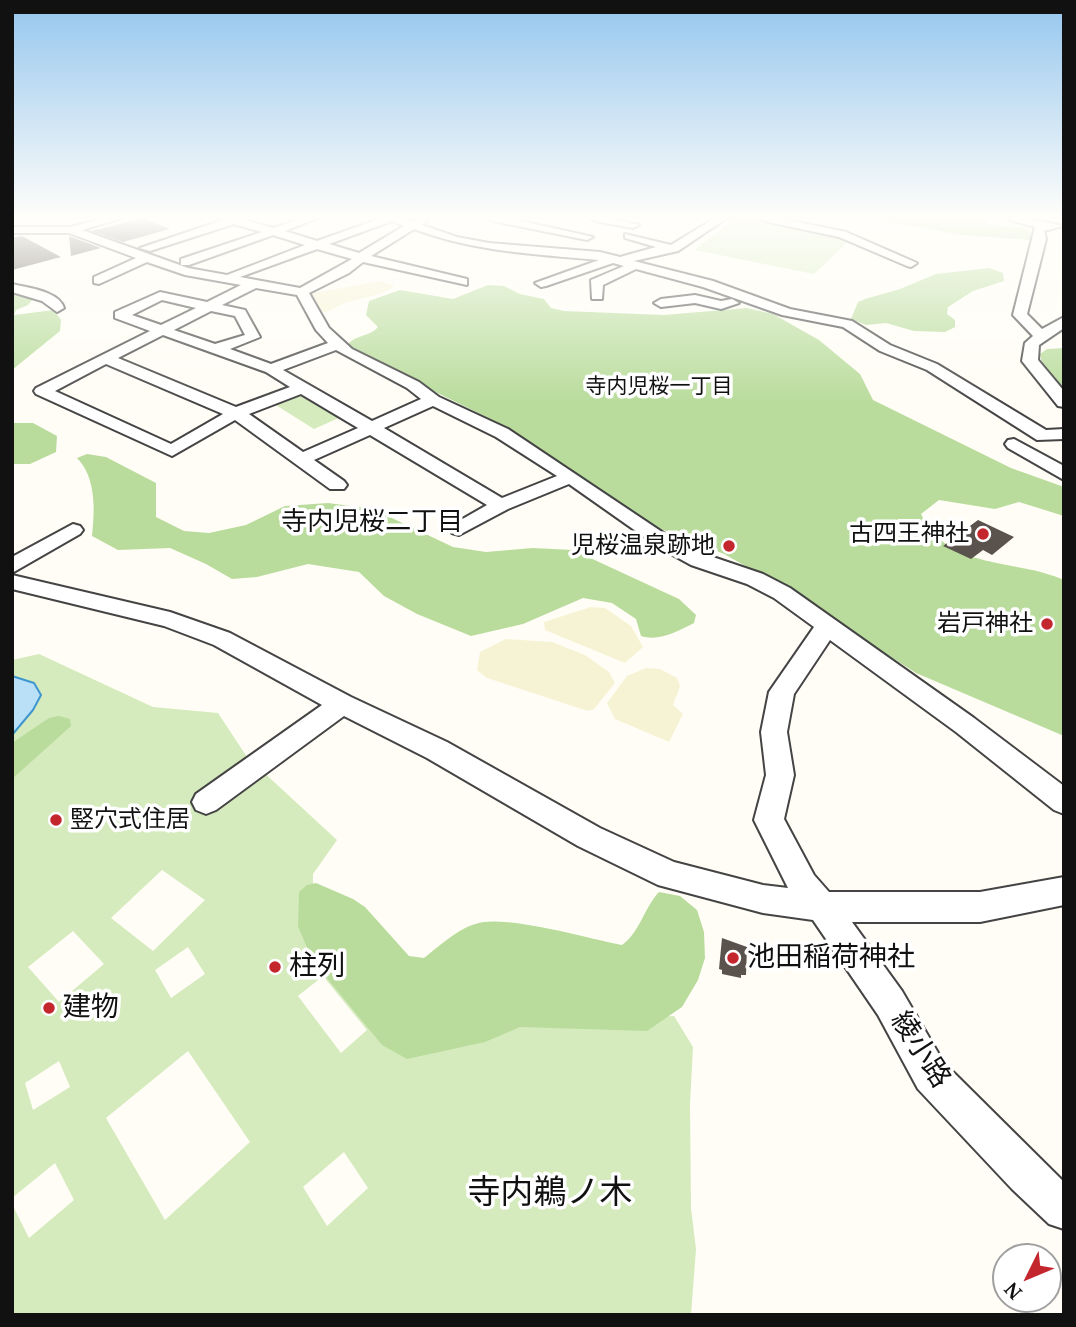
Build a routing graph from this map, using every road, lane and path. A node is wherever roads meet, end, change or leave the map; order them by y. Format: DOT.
graph roads {
  1 [pos="227,280"];
  2 [pos="323,280"];
  3 [pos="454,280"];
  4 [pos="551,280"];
  5 [pos="605,280"];
  6 [pos="691,280"];
  7 [pos="1029,280"];
  8 [pos="462,282"];
  9 [pos="541,283"];
  10 [pos="251,285"];
  11 [pos="12,288"];
  12 [pos="302,292"];
  13 [pos="597,296"];
  14 [pos="746,299"];
  15 [pos="661,303"];
  16 [pos="211,306"];
  17 [pos="57,308"];
  18 [pos="1064,321"];
  19 [pos="161,331"];
  20 [pos="1041,336"];
  21 [pos="336,345"];
  22 [pos="215,349"];
  23 [pos="107,359"];
  24 [pos="271,369"];
  25 [pos="302,388"];
  26 [pos="433,400"];
  27 [pos="1064,402"];
  28 [pos="236,413"];
  29 [pos="370,427"];
  30 [pos="1064,434"];
  31 [pos="1043,436"];
  32 [pos="300,460"];
  33 [pos="1064,474"];
  34 [pos="571,477"];
  35 [pos="337,485"];
  36 [pos="500,505"];
  37 [pos="459,528"];
  38 [pos="73,530"];
  39 [pos="12,566"];
  40 [pos="12,582"];
  41 [pos="827,625"];
  42 [pos="342,704"];
  43 [pos="206,802"];
  44 [pos="1064,802"];
  45 [pos="1064,891"];
  46 [pos="822,908"];
  47 [pos="1064,1209"];
  1 -- 10 [label="street"];
  2 -- 12 [label="street"];
  3 -- 8 [label="street"];
  4 -- 9 [label="street"];
  5 -- 13 [label="street"];
  6 -- 14 [label="street"];
  7 -- 20 [label="street"];
  10 -- 12 [label="street"];
  10 -- 16 [label="street"];
  11 -- 17 [label="street"];
  12 -- 21 [label="street"];
  14 -- 15 [label="street"];
  14 -- 31 [label="street"];
  16 -- 19 [label="street"];
  16 -- 19 [label="street"];
  16 -- 22 [label="street"];
  18 -- 20 [label="street"];
  19 -- 22 [label="street"];
  19 -- 23 [label="street"];
  20 -- 27 [label="street"];
  21 -- 24 [label="street"];
  21 -- 26 [label="street"];
  22 -- 24 [label="street"];
  23 -- 28 [label="street"];
  23 -- 28 [label="street"];
  24 -- 25 [label="street"];
  25 -- 28 [label="street"];
  25 -- 29 [label="street"];
  26 -- 29 [label="street"];
  26 -- 34 [label="street"];
  28 -- 32 [label="street"];
  29 -- 32 [label="street"];
  29 -- 36 [label="street"];
  30 -- 31 [label="street"];
  31 -- 33 [label="street"];
  32 -- 35 [label="street"];
  34 -- 36 [label="street"];
  34 -- 41 [label="street"];
  36 -- 37 [label="street"];
  38 -- 39 [label="street"];
  40 -- 42 [label="street"];
  41 -- 44 [label="street"];
  41 -- 46 [label="street, 綾小路"];
  42 -- 43 [label="street"];
  42 -- 46 [label="street"];
  45 -- 46 [label="street"];
  46 -- 47 [label="street, 綾小路"];
}
